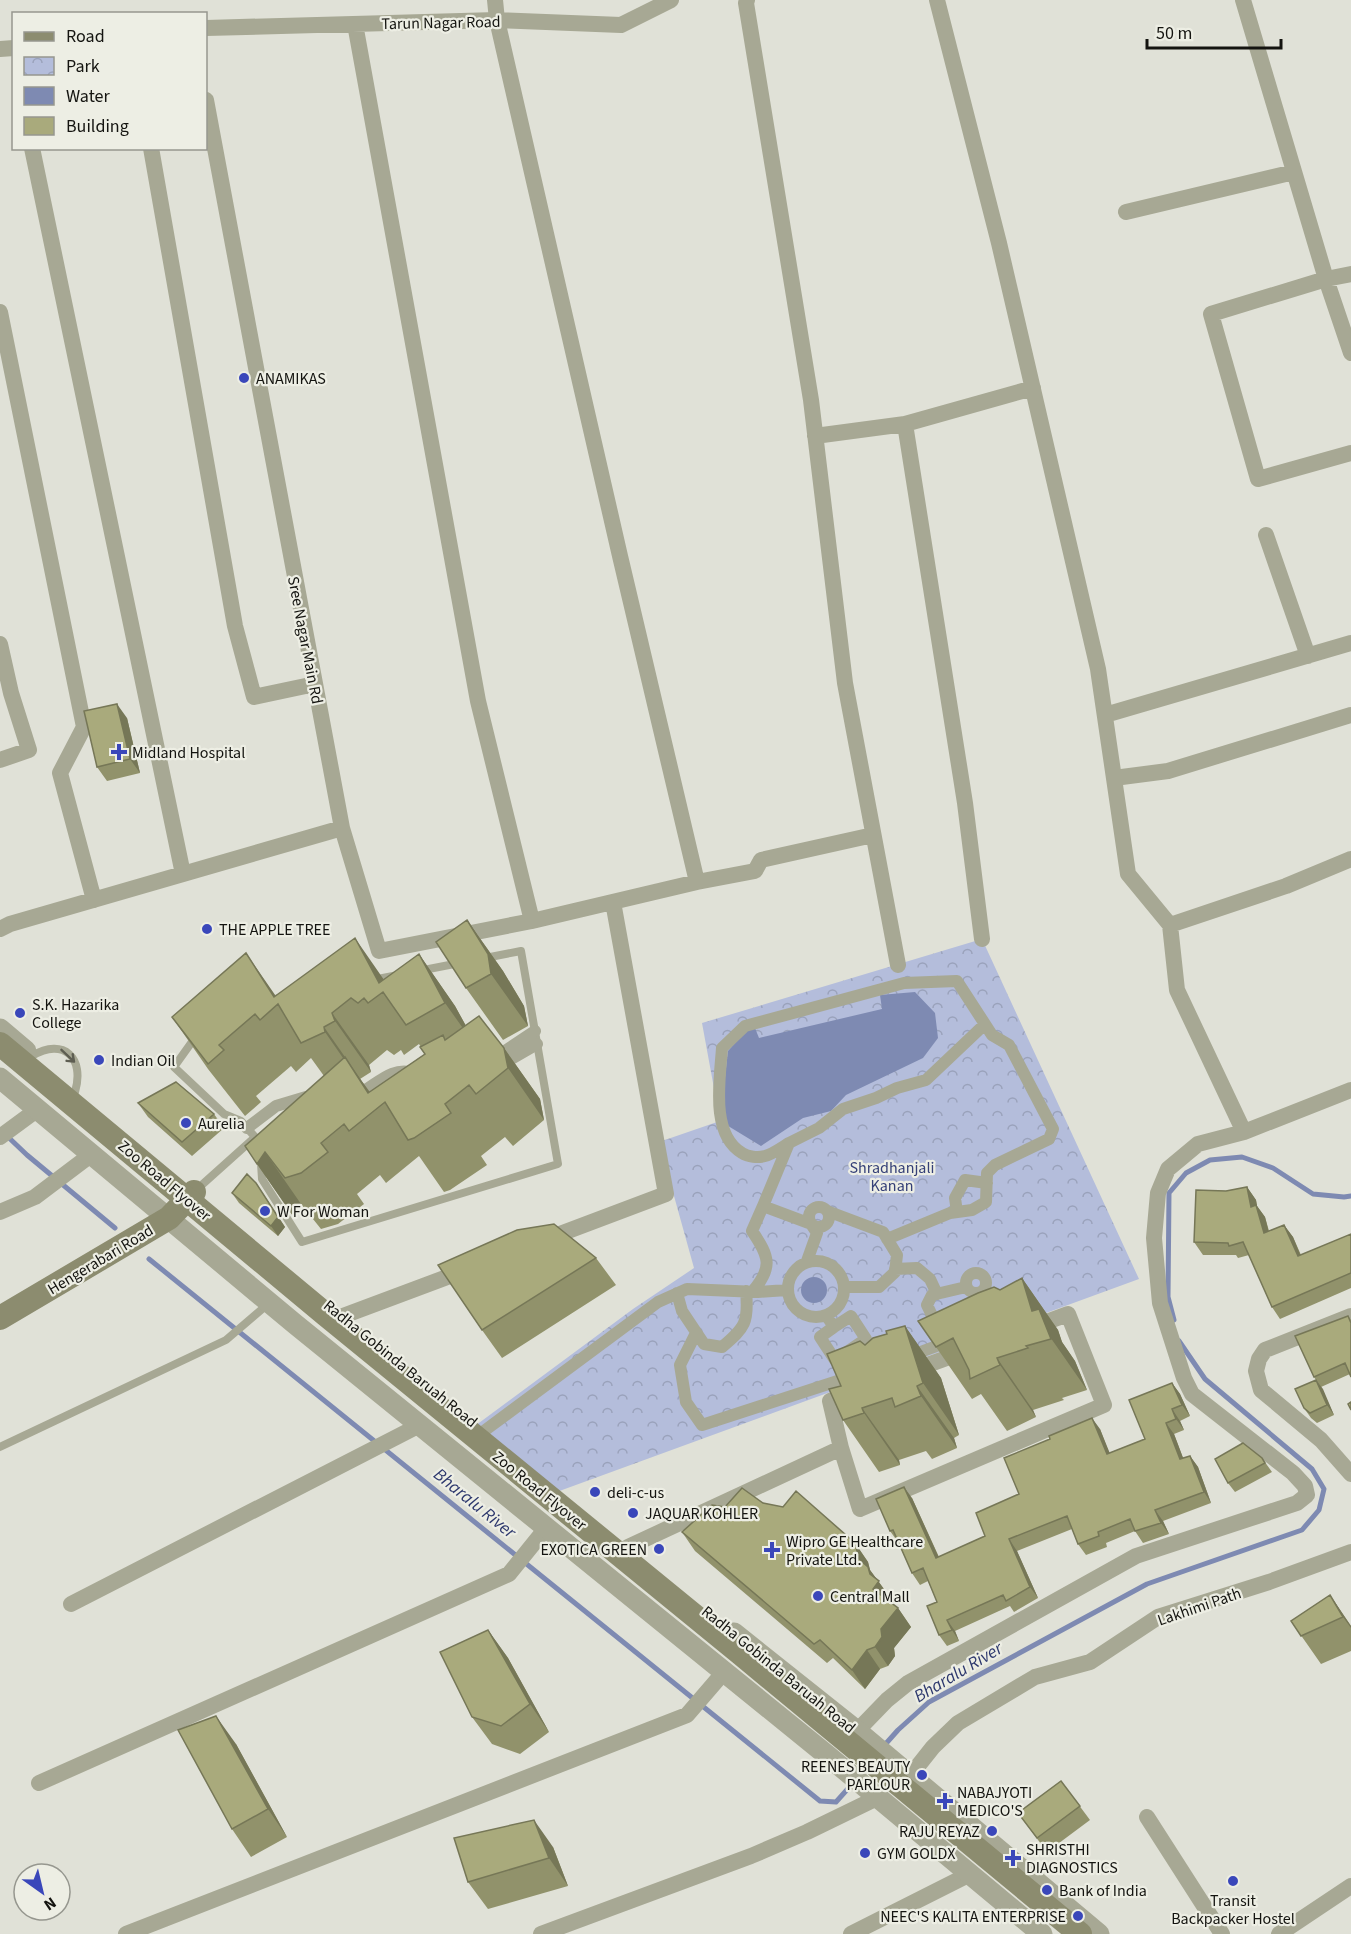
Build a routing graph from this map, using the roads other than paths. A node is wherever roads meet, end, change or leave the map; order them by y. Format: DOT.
graph roads {
  1 [pos="495,0"];
  2 [pos="671,0"];
  3 [pos="747,0"];
  4 [pos="937,0"];
  5 [pos="1243,0"];
  6 [pos="497,20"];
  7 [pos="355,24"];
  8 [pos="207,28"];
  9 [pos="207,105"];
  10 [pos="32,150"];
  11 [pos="151,150"];
  12 [pos="1294,172"];
  13 [pos="1126,212"];
  14 [pos="1351,274"];
  15 [pos="1326,279"];
  16 [pos="0,312"];
  17 [pos="1351,353"];
  18 [pos="1032,387"];
  19 [pos="905,424"];
  20 [pos="815,436"];
  21 [pos="1351,453"];
  22 [pos="1266,535"];
  23 [pos="1351,643"];
  24 [pos="0,644"];
  25 [pos="1308,656"];
  26 [pos="315,684"];
  27 [pos="1105,715"];
  28 [pos="1351,715"];
  29 [pos="0,760"];
  30 [pos="1114,778"];
  31 [pos="342,828"];
  32 [pos="873,835"];
  33 [pos="1351,859"];
  34 [pos="183,874"];
  35 [pos="697,882"];
  36 [pos="94,900"];
  37 [pos="613,902"];
  38 [pos="532,921"];
  39 [pos="1170,925"];
  40 [pos="0,929"];
  41 [pos="982,939"];
  42 [pos="898,965"];
  43 [pos="984,1025"];
  44 [pos="0,1029"];
  45 [pos="535,1031"];
  46 [pos="0,1044"];
  47 [pos="537,1044"];
  48 [pos="0,1061"];
  49 [pos="479,1066"];
  50 [pos="491,1071"];
  51 [pos="0,1078"];
  52 [pos="1351,1090"];
  53 [pos="341,1102"];
  54 [pos="354,1106"];
  55 [pos="38,1109"];
  56 [pos="318,1109"];
  57 [pos="264,1115"];
  58 [pos="272,1130"];
  59 [pos="251,1132"];
  60 [pos="1244,1132"];
  61 [pos="0,1137"];
  62 [pos="789,1143"];
  63 [pos="92,1154"];
  64 [pos="987,1183"];
  65 [pos="194,1192"];
  66 [pos="763,1206"];
  67 [pos="827,1211"];
  68 [pos="0,1212"];
  69 [pos="957,1212"];
  70 [pos="169,1218"];
  71 [pos="818,1228"];
  72 [pos="887,1239"];
  73 [pos="532,1245"];
  74 [pos="807,1262"];
  75 [pos="477,1266"];
  76 [pos="895,1269"];
  77 [pos="844,1287"];
  78 [pos="787,1290"];
  79 [pos="749,1292"];
  80 [pos="677,1293"];
  81 [pos="937,1294"];
  82 [pos="972,1295"];
  83 [pos="269,1303"];
  84 [pos="826,1315"];
  85 [pos="343,1316"];
  86 [pos="1351,1316"];
  87 [pos="0,1318"];
  88 [pos="1021,1327"];
  89 [pos="834,1328"];
  90 [pos="696,1333"];
  91 [pos="964,1336"];
  92 [pos="945,1343"];
  93 [pos="980,1346"];
  94 [pos="854,1358"];
  95 [pos="894,1369"];
  96 [pos="873,1385"];
  97 [pos="420,1425"];
  98 [pos="484,1431"];
  99 [pos="0,1447"];
  100 [pos="841,1448"];
  101 [pos="1351,1474"];
  102 [pos="547,1527"];
  103 [pos="628,1548"];
  104 [pos="1351,1552"];
  105 [pos="70,1604"];
  106 [pos="724,1672"];
  107 [pos="860,1733"];
  108 [pos="903,1771"];
  109 [pos="39,1783"];
  110 [pos="873,1794"];
  111 [pos="1147,1817"];
  112 [pos="970,1874"];
  113 [pos="1351,1887"];
  114 [pos="126,1934"];
  115 [pos="541,1934"];
  116 [pos="851,1934"];
  117 [pos="1042,1934"];
  118 [pos="1059,1934"];
  119 [pos="1080,1934"];
  120 [pos="1099,1934"];
  121 [pos="1222,1934"];
  122 [pos="1279,1934"];
  1 -- 6 [label="street"];
  2 -- 6 [label="street, Tarun Nagar Road"];
  3 -- 20 [label="street"];
  4 -- 18 [label="street"];
  5 -- 12 [label="street"];
  6 -- 7 [label="street, Tarun Nagar Road"];
  6 -- 35 [label="street"];
  7 -- 8 [label="street, Tarun Nagar Road"];
  7 -- 38 [label="street"];
  9 -- 26 [label="street, Sree Nagar Main Rd"];
  10 -- 34 [label="street"];
  11 -- 26 [label="street"];
  12 -- 13 [label="street"];
  12 -- 15 [label="street"];
  14 -- 15 [label="street"];
  15 -- 17 [label="street"];
  15 -- 21 [label="street"];
  16 -- 36 [label="street"];
  18 -- 19 [label="street"];
  18 -- 27 [label="street"];
  19 -- 20 [label="street"];
  19 -- 41 [label="street"];
  20 -- 32 [label="street"];
  22 -- 25 [label="street"];
  23 -- 25 [label="street"];
  24 -- 29 [label="street"];
  25 -- 27 [label="street"];
  26 -- 31 [label="street, Sree Nagar Main Rd"];
  27 -- 30 [label="street"];
  28 -- 30 [label="street"];
  30 -- 39 [label="street"];
  31 -- 34 [label="street"];
  31 -- 38 [label="street, Sree Nagar Main Rd"];
  32 -- 35 [label="street"];
  32 -- 42 [label="street"];
  33 -- 39 [label="street"];
  34 -- 36 [label="street"];
  35 -- 37 [label="street"];
  36 -- 40 [label="street"];
  37 -- 38 [label="street"];
  37 -- 73 [label="street"];
  39 -- 60 [label="street"];
  43 -- 62 [label="street"];
  43 -- 62 [label="street"];
  43 -- 64 [label="street"];
  44 -- 65 [label="street, Radha Gobinda Baruah Road, one-way"];
  45 -- 47 [label="lane"];
  45 -- 49 [label="street"];
  45 -- 59 [label="lane"];
  46 -- 119 [label="main road, Zoo Road Flyover, bridge"];
  47 -- 50 [label="street"];
  47 -- 59 [label="lane"];
  48 -- 118 [label="main road, Zoo Road Flyover"];
  51 -- 55 [label="street"];
  52 -- 60 [label="street"];
  53 -- 54 [label="street"];
  55 -- 61 [label="street"];
  55 -- 63 [label="street"];
  56 -- 57 [label="street"];
  57 -- 58 [label="street"];
  57 -- 59 [label="street"];
  59 -- 65 [label="lane"];
  60 -- 107 [label="street"];
  62 -- 66 [label="street"];
  63 -- 68 [label="street"];
  63 -- 70 [label="street"];
  64 -- 69 [label="street"];
  64 -- 69 [label="street"];
  65 -- 70 [label="main road, Hengerabari Road"];
  65 -- 85 [label="street, Radha Gobinda Baruah Road"];
  66 -- 71 [label="street"];
  66 -- 79 [label="street"];
  67 -- 71 [label="street"];
  67 -- 71 [label="street"];
  67 -- 72 [label="street"];
  69 -- 72 [label="street"];
  70 -- 83 [label="street"];
  70 -- 87 [label="main road, Hengerabari Road"];
  71 -- 74 [label="street"];
  72 -- 76 [label="street"];
  74 -- 77 [label="street"];
  74 -- 78 [label="street"];
  75 -- 85 [label="street"];
  76 -- 77 [label="street"];
  76 -- 81 [label="street"];
  77 -- 84 [label="street"];
  78 -- 79 [label="street"];
  78 -- 84 [label="street"];
  79 -- 80 [label="street"];
  79 -- 90 [label="street"];
  80 -- 90 [label="street"];
  80 -- 98 [label="street"];
  81 -- 82 [label="street"];
  81 -- 92 [label="street"];
  83 -- 97 [label="street"];
  83 -- 99 [label="lane"];
  84 -- 89 [label="street"];
  85 -- 98 [label="street, Radha Gobinda Baruah Road"];
  86 -- 101 [label="street"];
  88 -- 100 [label="street"];
  89 -- 94 [label="street"];
  89 -- 94 [label="street"];
  90 -- 94 [label="street"];
  91 -- 92 [label="street"];
  92 -- 95 [label="street"];
  93 -- 95 [label="street"];
  96 -- 100 [label="street"];
  97 -- 102 [label="street"];
  97 -- 105 [label="street"];
  98 -- 103 [label="street, Radha Gobinda Baruah Road"];
  100 -- 103 [label="street"];
  102 -- 106 [label="street"];
  102 -- 109 [label="street"];
  103 -- 107 [label="street, Radha Gobinda Baruah Road"];
  104 -- 108 [label="street, Lakhimi Path"];
  106 -- 110 [label="street"];
  106 -- 114 [label="street"];
  107 -- 108 [label="street, Radha Gobinda Baruah Road"];
  108 -- 120 [label="street, Radha Gobinda Baruah Road"];
  110 -- 112 [label="street"];
  110 -- 115 [label="street"];
  111 -- 121 [label="street"];
  112 -- 116 [label="street"];
  112 -- 117 [label="street"];
  113 -- 122 [label="street"];
}
